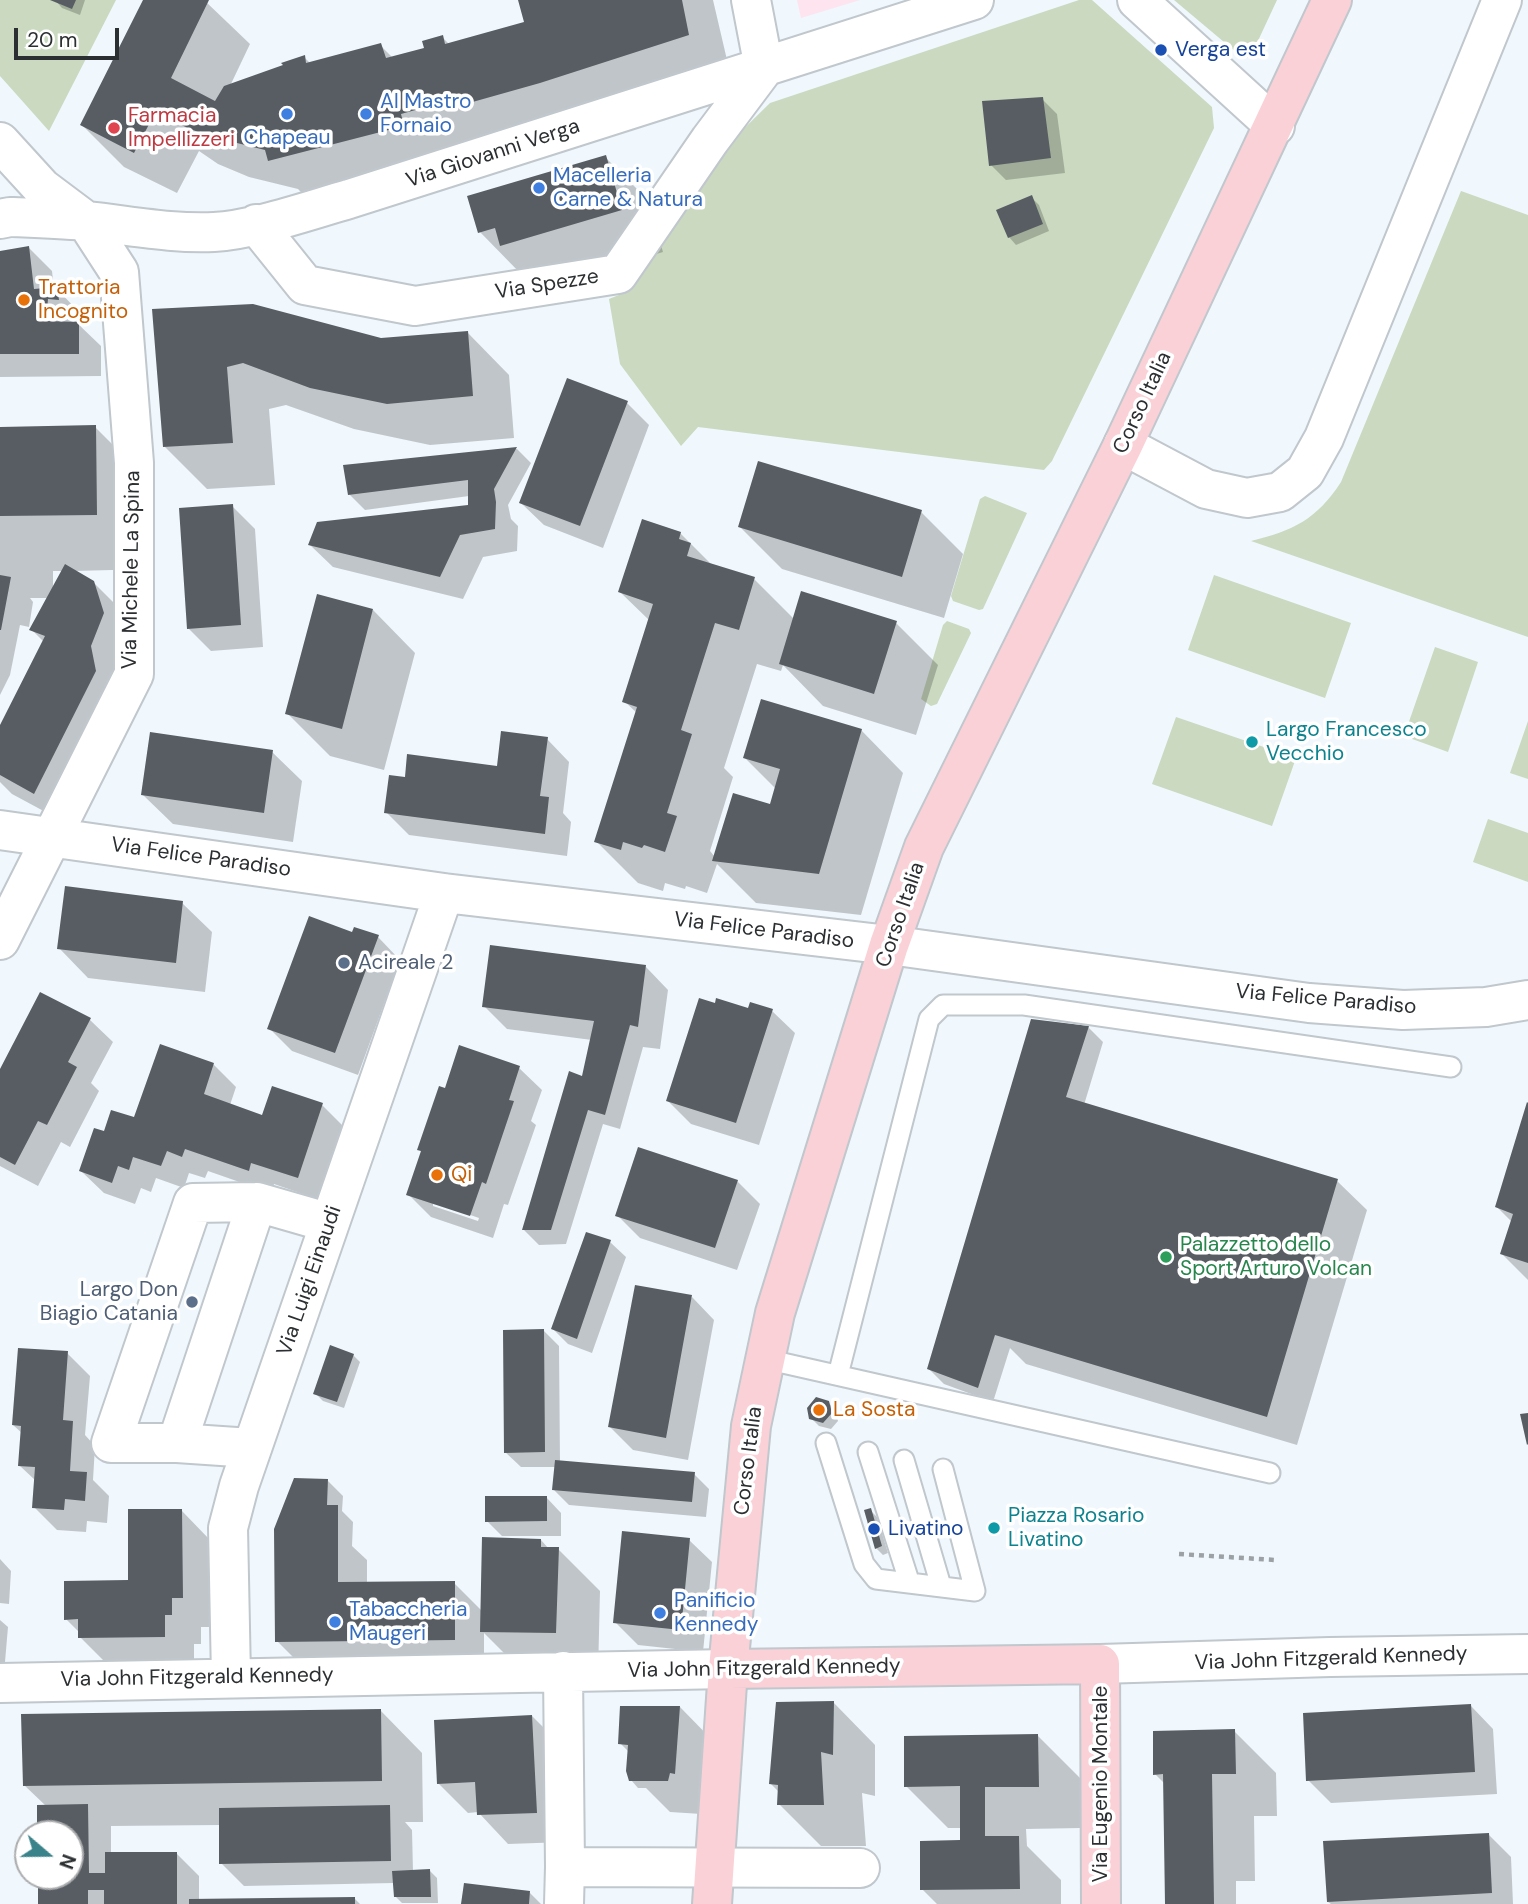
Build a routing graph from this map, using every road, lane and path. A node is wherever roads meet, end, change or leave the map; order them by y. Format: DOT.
graph roads {
  1 [pos="751,0"];
  2 [pos="1137,0"];
  3 [pos="1332,0"];
  4 [pos="1502,0"];
  5 [pos="966,1"];
  6 [pos="764,68"];
  7 [pos="1275,126"];
  8 [pos="0,142"];
  9 [pos="0,219"];
  10 [pos="86,221"];
  11 [pos="256,224"];
  12 [pos="1123,445"];
  13 [pos="0,830"];
  14 [pos="53,837"];
  15 [pos="443,893"];
  16 [pos="0,940"];
  17 [pos="890,945"];
  18 [pos="1528,1000"];
  19 [pos="1451,1068"];
  20 [pos="257,1202"];
  21 [pos="330,1223"];
  22 [pos="765,1359"];
  23 [pos="838,1375"];
  24 [pos="177,1443"];
  25 [pos="826,1443"];
  26 [pos="251,1448"];
  27 [pos="868,1452"];
  28 [pos="904,1460"];
  29 [pos="943,1469"];
  30 [pos="1270,1473"];
  31 [pos="1179,1554"];
  32 [pos="1275,1560"];
  33 [pos="909,1581"];
  34 [pos="941,1586"];
  35 [pos="1528,1654"];
  36 [pos="1100,1664"];
  37 [pos="728,1669"];
  38 [pos="563,1671"];
  39 [pos="231,1677"];
  40 [pos="0,1683"];
  41 [pos="860,1868"];
  42 [pos="565,1886"];
  43 [pos="713,1887"];
  44 [pos="1101,1904"];
  1 -- 6 [label="street"];
  2 -- 7 [label="street"];
  3 -- 7 [label="street, Corso Italia"];
  4 -- 12 [label="street"];
  5 -- 6 [label="street, Via Giovanni Verga"];
  6 -- 11 [label="street, Via Giovanni Verga"];
  6 -- 11 [label="street, Via Spezze"];
  7 -- 12 [label="street, Corso Italia"];
  8 -- 10 [label="street"];
  9 -- 10 [label="street, Via Giovanni Verga"];
  10 -- 11 [label="street, Via Giovanni Verga"];
  10 -- 14 [label="street, Via Michele La Spina"];
  12 -- 17 [label="street, Corso Italia"];
  13 -- 14 [label="street, Via Felice Paradiso"];
  14 -- 15 [label="street, Via Felice Paradiso"];
  14 -- 16 [label="street, Via Michele La Spina"];
  15 -- 17 [label="street, Via Felice Paradiso"];
  15 -- 21 [label="street, Via Luigi Einaudi"];
  17 -- 18 [label="street, Via Felice Paradiso"];
  17 -- 22 [label="street, Corso Italia"];
  19 -- 23 [label="lane"];
  20 -- 21 [label="street"];
  20 -- 24 [label="street"];
  20 -- 24 [label="street"];
  21 -- 26 [label="street, Via Luigi Einaudi"];
  22 -- 23 [label="lane"];
  22 -- 37 [label="street, Corso Italia"];
  23 -- 30 [label="lane"];
  24 -- 26 [label="street"];
  25 -- 33 [label="lane"];
  26 -- 39 [label="street, Via Luigi Einaudi"];
  27 -- 33 [label="lane"];
  28 -- 34 [label="lane"];
  29 -- 34 [label="lane"];
  31 -- 32 [label="path"];
  33 -- 34 [label="lane"];
  35 -- 36 [label="street, Via John Fitzgerald Kennedy"];
  36 -- 37 [label="street, Via John Fitzgerald Kennedy"];
  36 -- 44 [label="street, Via Eugenio Montale"];
  37 -- 38 [label="street, Via John Fitzgerald Kennedy"];
  37 -- 43 [label="street, Corso Italia"];
  38 -- 39 [label="street, Via John Fitzgerald Kennedy"];
  38 -- 42 [label="street"];
  39 -- 40 [label="street, Via John Fitzgerald Kennedy"];
  41 -- 43 [label="street"];
  42 -- 43 [label="street"];
}
